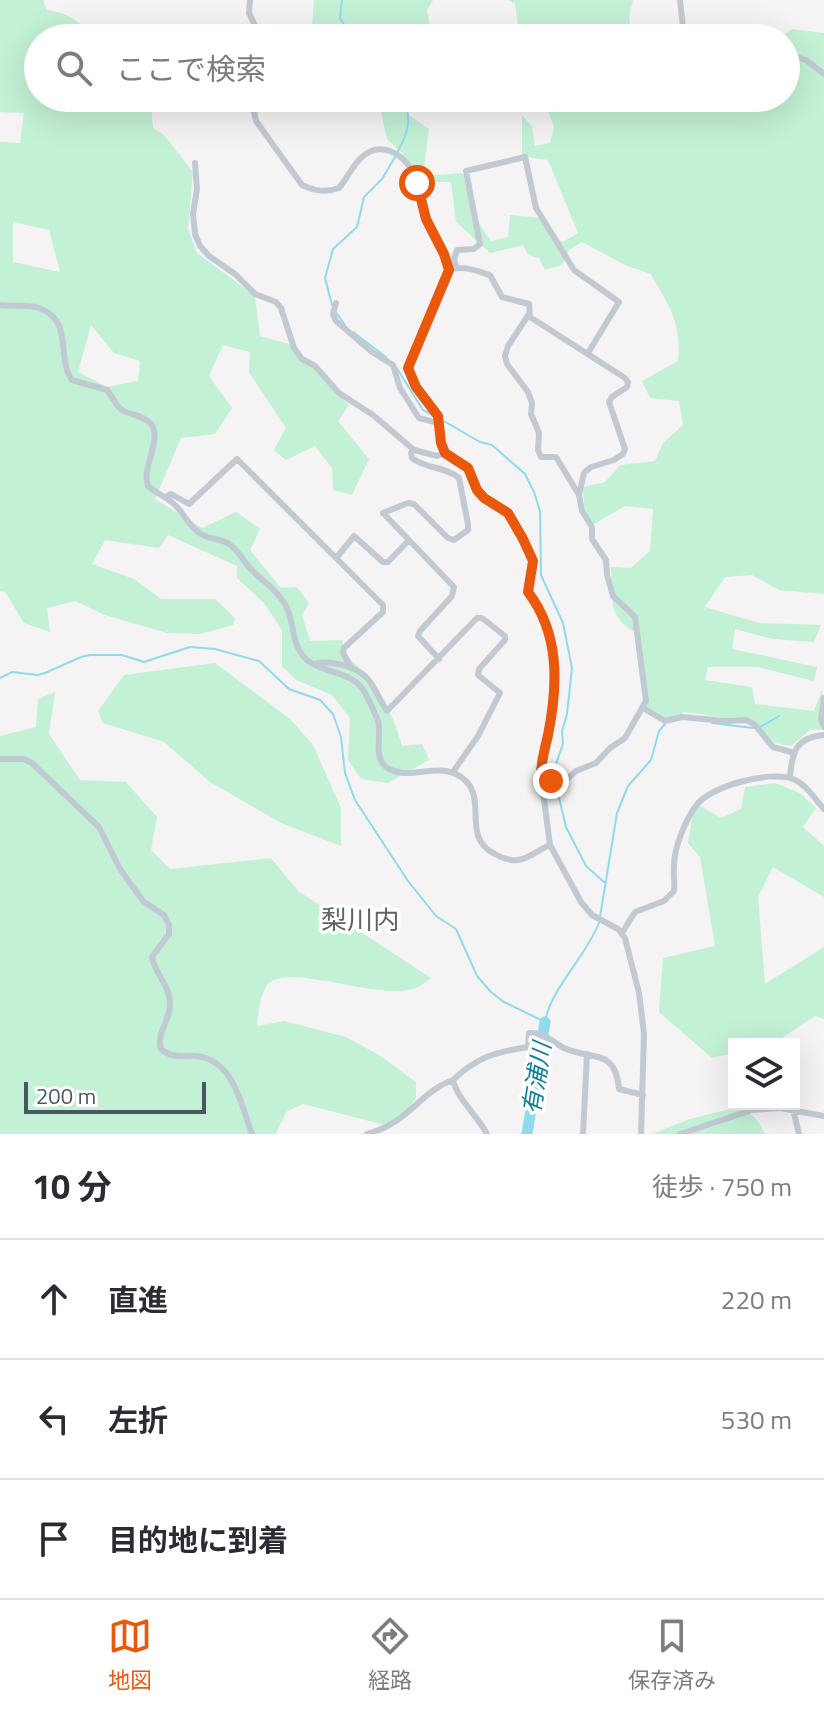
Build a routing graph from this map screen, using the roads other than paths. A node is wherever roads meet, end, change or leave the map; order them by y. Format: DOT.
graph roads {
  1 [pos="250,0"];
  2 [pos="680,0"];
  3 [pos="254,24"];
  4 [pos="683,24"];
  5 [pos="800,58"];
  6 [pos="824,74"];
  7 [pos="252,112"];
  8 [pos="195,163"];
  9 [pos="452,268"];
  10 [pos="336,303"];
  11 [pos="0,305"];
  12 [pos="529,314"];
  13 [pos="588,353"];
  14 [pos="439,423"];
  15 [pos="414,450"];
  16 [pos="445,453"];
  17 [pos="579,495"];
  18 [pos="165,497"];
  19 [pos="408,541"];
  20 [pos="337,557"];
  21 [pos="439,659"];
  22 [pos="313,664"];
  23 [pos="351,668"];
  24 [pos="824,698"];
  25 [pos="643,708"];
  26 [pos="824,727"];
  27 [pos="824,735"];
  28 [pos="794,755"];
  29 [pos="0,759"];
  30 [pos="453,772"];
  31 [pos="790,777"];
  32 [pos="546,782"];
  33 [pos="824,809"];
  34 [pos="550,845"];
  35 [pos="622,933"];
  36 [pos="587,1054"];
  37 [pos="453,1080"];
  38 [pos="643,1095"];
  39 [pos="768,1110"];
  40 [pos="793,1110"];
  41 [pos="797,1110"];
  42 [pos="824,1116"];
  43 [pos="252,1134"];
  44 [pos="367,1134"];
  45 [pos="487,1134"];
  46 [pos="583,1134"];
  47 [pos="641,1134"];
  48 [pos="680,1134"];
  49 [pos="799,1134"];
  1 -- 3 [label="street"];
  2 -- 4 [label="street"];
  5 -- 6 [label="street"];
  7 -- 9 [label="street"];
  8 -- 15 [label="street"];
  9 -- 12 [label="street"];
  9 -- 13 [label="street"];
  9 -- 14 [label="street"];
  10 -- 14 [label="street"];
  11 -- 18 [label="street"];
  12 -- 13 [label="street"];
  12 -- 17 [label="street"];
  13 -- 17 [label="street"];
  14 -- 16 [label="street"];
  15 -- 16 [label="street"];
  15 -- 19 [label="street"];
  16 -- 32 [label="street"];
  17 -- 25 [label="street"];
  18 -- 20 [label="street"];
  18 -- 22 [label="street"];
  19 -- 20 [label="street"];
  19 -- 21 [label="street"];
  20 -- 23 [label="street"];
  21 -- 23 [label="street"];
  21 -- 30 [label="street"];
  22 -- 23 [label="street"];
  22 -- 30 [label="street"];
  24 -- 26 [label="street"];
  25 -- 28 [label="street"];
  25 -- 32 [label="street"];
  27 -- 28 [label="street"];
  28 -- 31 [label="street"];
  29 -- 43 [label="street"];
  30 -- 34 [label="street"];
  31 -- 33 [label="street"];
  31 -- 35 [label="street"];
  32 -- 34 [label="street"];
  34 -- 35 [label="street"];
  35 -- 38 [label="street"];
  36 -- 37 [label="street"];
  36 -- 38 [label="street"];
  36 -- 46 [label="street"];
  37 -- 44 [label="street"];
  37 -- 45 [label="street"];
  38 -- 47 [label="street"];
  39 -- 48 [label="street"];
  40 -- 49 [label="street"];
  41 -- 42 [label="street"];
}
